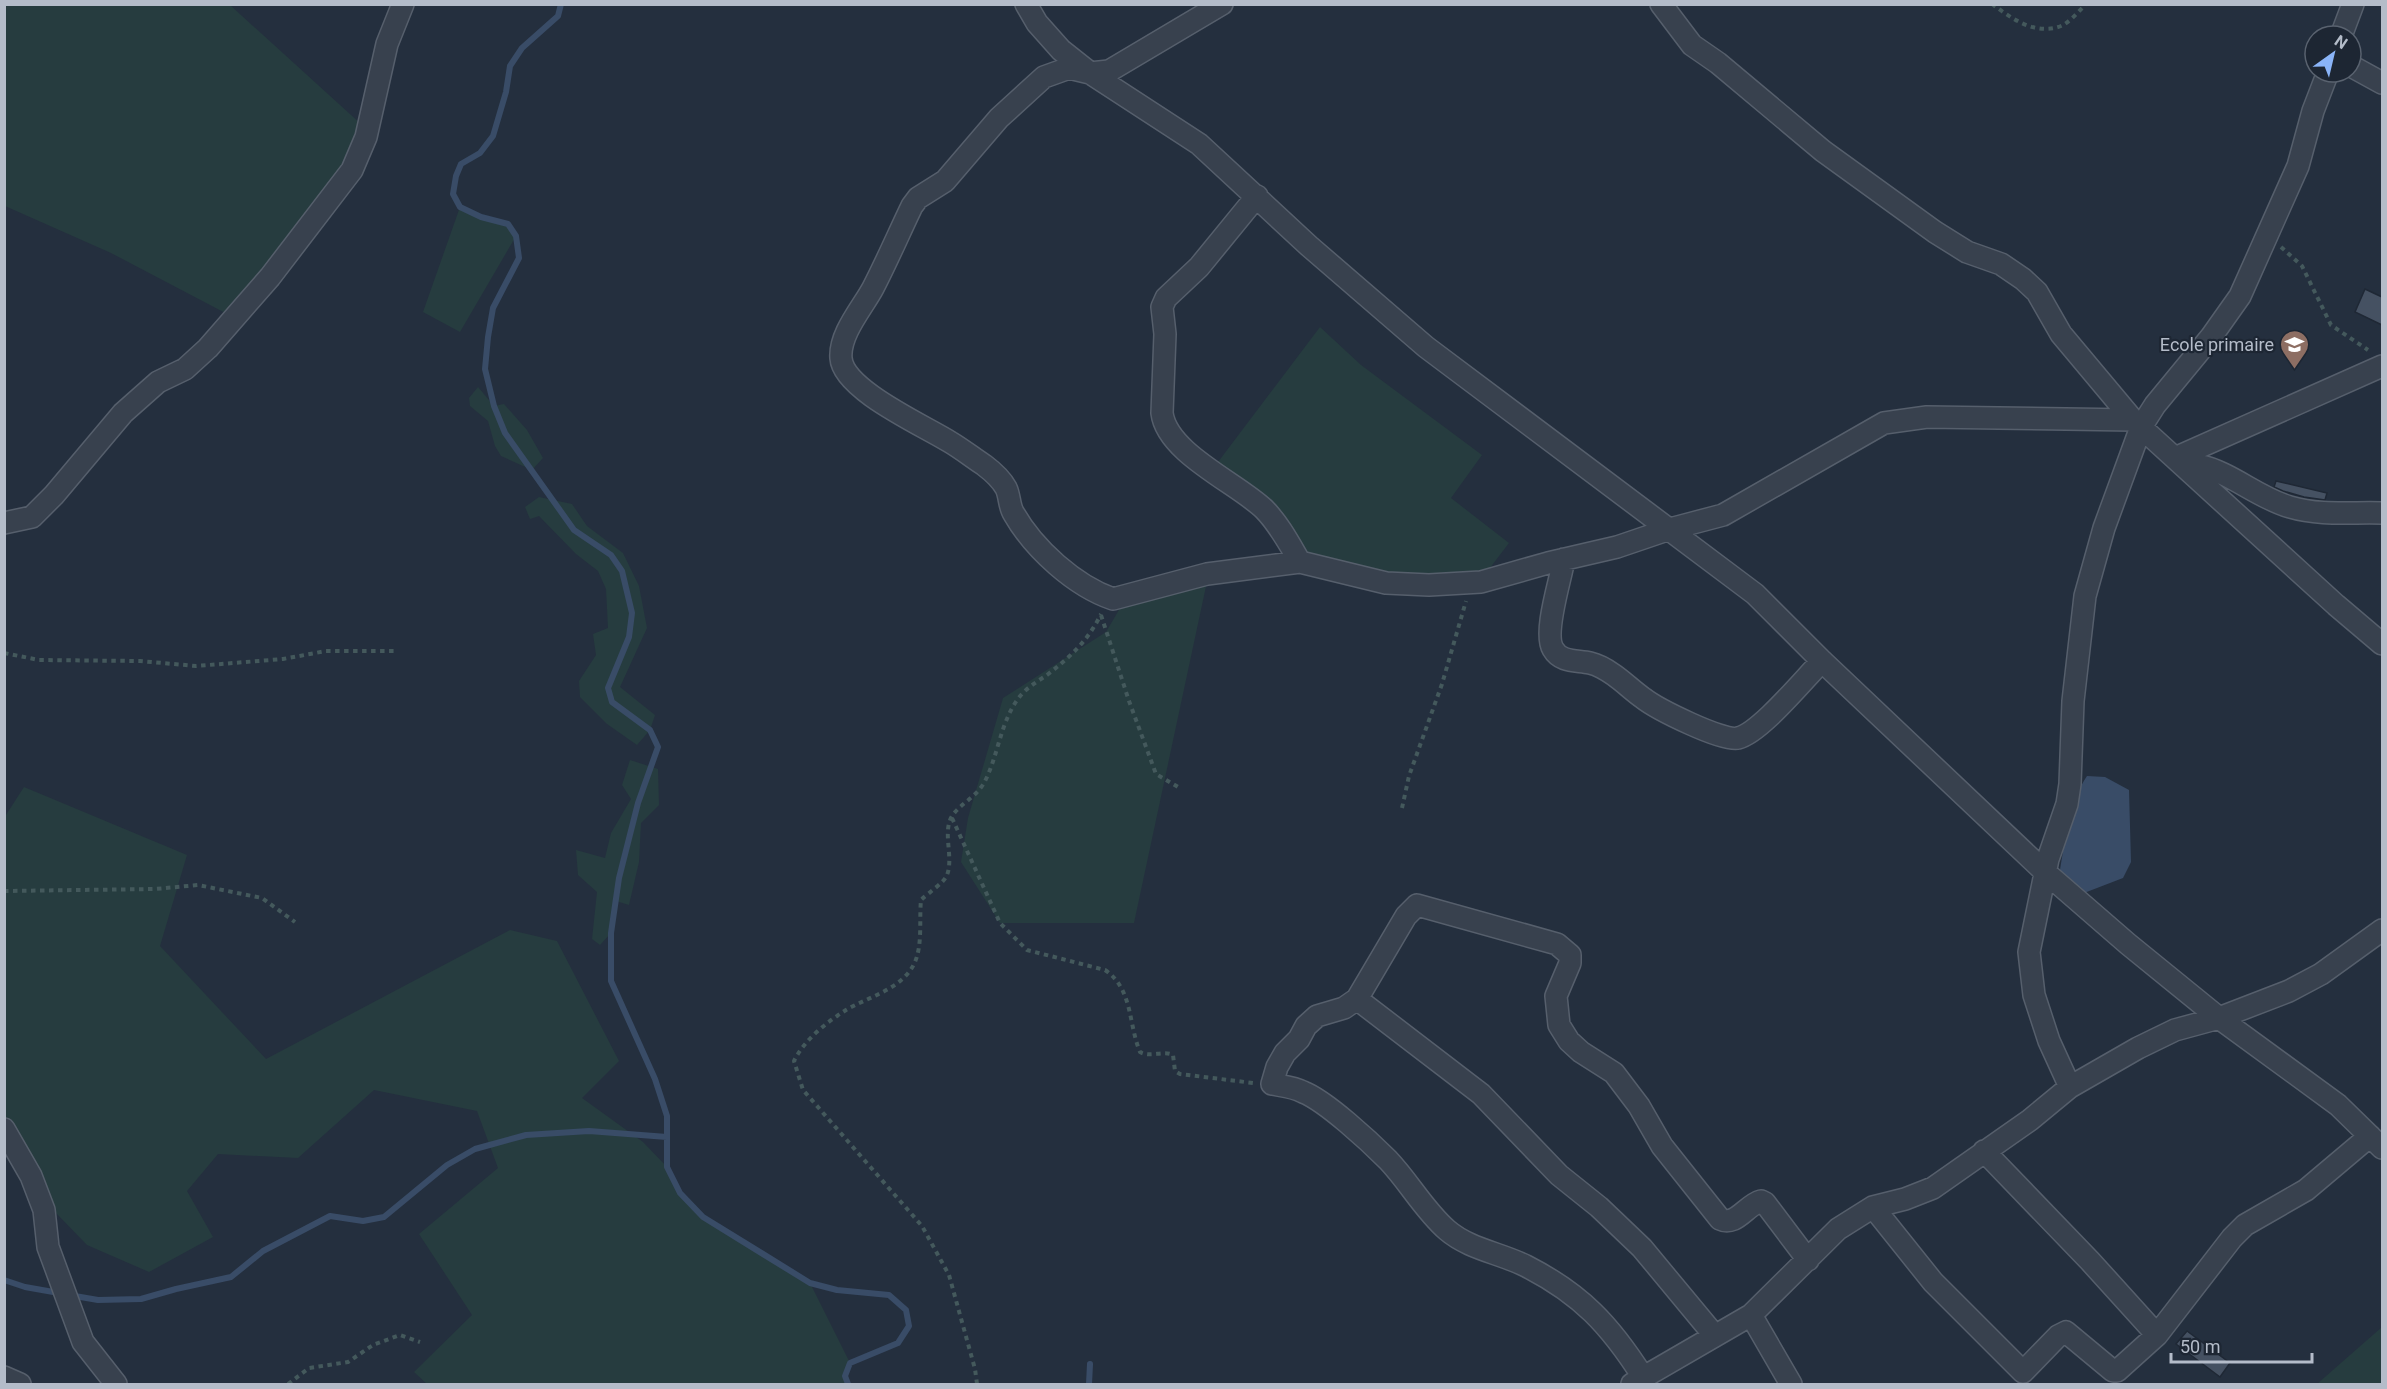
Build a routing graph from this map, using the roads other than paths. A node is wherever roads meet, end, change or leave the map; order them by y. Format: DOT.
graph roads {
  1 [pos="403,4"];
  2 [pos="1026,4"];
  3 [pos="1222,4"];
  4 [pos="1661,4"];
  5 [pos="2353,4"];
  6 [pos="2346,24"];
  7 [pos="1090,73"];
  8 [pos="2363,73"];
  9 [pos="2382,83"];
  10 [pos="2323,84"];
  11 [pos="1257,196"];
  12 [pos="2377,359"];
  13 [pos="2137,423"];
  14 [pos="2183,464"];
  15 [pos="2382,513"];
  16 [pos="4,523"];
  17 [pos="1670,529"];
  18 [pos="1564,559"];
  19 [pos="1300,562"];
  20 [pos="2382,644"];
  21 [pos="1822,661"];
  22 [pos="2045,872"];
  23 [pos="2382,930"];
  24 [pos="1358,999"];
  25 [pos="2219,1018"];
  26 [pos="2070,1087"];
  27 [pos="4,1129"];
  28 [pos="2376,1142"];
  29 [pos="1984,1151"];
  30 [pos="1874,1207"];
  31 [pos="1808,1260"];
  32 [pos="1751,1315"];
  33 [pos="1715,1335"];
  34 [pos="2157,1335"];
  35 [pos="4,1377"];
  36 [pos="2029,1378"];
  37 [pos="1637,1381"];
  38 [pos="20,1384"];
  39 [pos="116,1384"];
  40 [pos="1791,1384"];
  1 -- 16 [label="street"];
  2 -- 7 [label="street"];
  3 -- 7 [label="street"];
  4 -- 13 [label="street"];
  5 -- 6 [label="street"];
  7 -- 11 [label="street"];
  7 -- 19 [label="street"];
  8 -- 9 [label="street"];
  10 -- 13 [label="street"];
  11 -- 17 [label="street"];
  11 -- 19 [label="street"];
  12 -- 14 [label="street"];
  13 -- 14 [label="street"];
  13 -- 17 [label="street"];
  13 -- 22 [label="street"];
  14 -- 15 [label="street"];
  14 -- 20 [label="street"];
  17 -- 18 [label="street"];
  17 -- 21 [label="street"];
  18 -- 19 [label="street"];
  18 -- 21 [label="street"];
  21 -- 22 [label="street"];
  22 -- 25 [label="street"];
  22 -- 26 [label="street"];
  23 -- 25 [label="street"];
  24 -- 31 [label="street"];
  24 -- 33 [label="street"];
  24 -- 37 [label="street"];
  25 -- 26 [label="street"];
  25 -- 28 [label="street"];
  26 -- 29 [label="street"];
  27 -- 39 [label="street"];
  28 -- 34 [label="street"];
  29 -- 30 [label="street"];
  29 -- 34 [label="street"];
  30 -- 31 [label="street"];
  30 -- 36 [label="street"];
  31 -- 32 [label="street"];
  32 -- 33 [label="street"];
  32 -- 40 [label="street"];
  33 -- 37 [label="street"];
  34 -- 36 [label="street"];
  35 -- 38 [label="street"];
}
